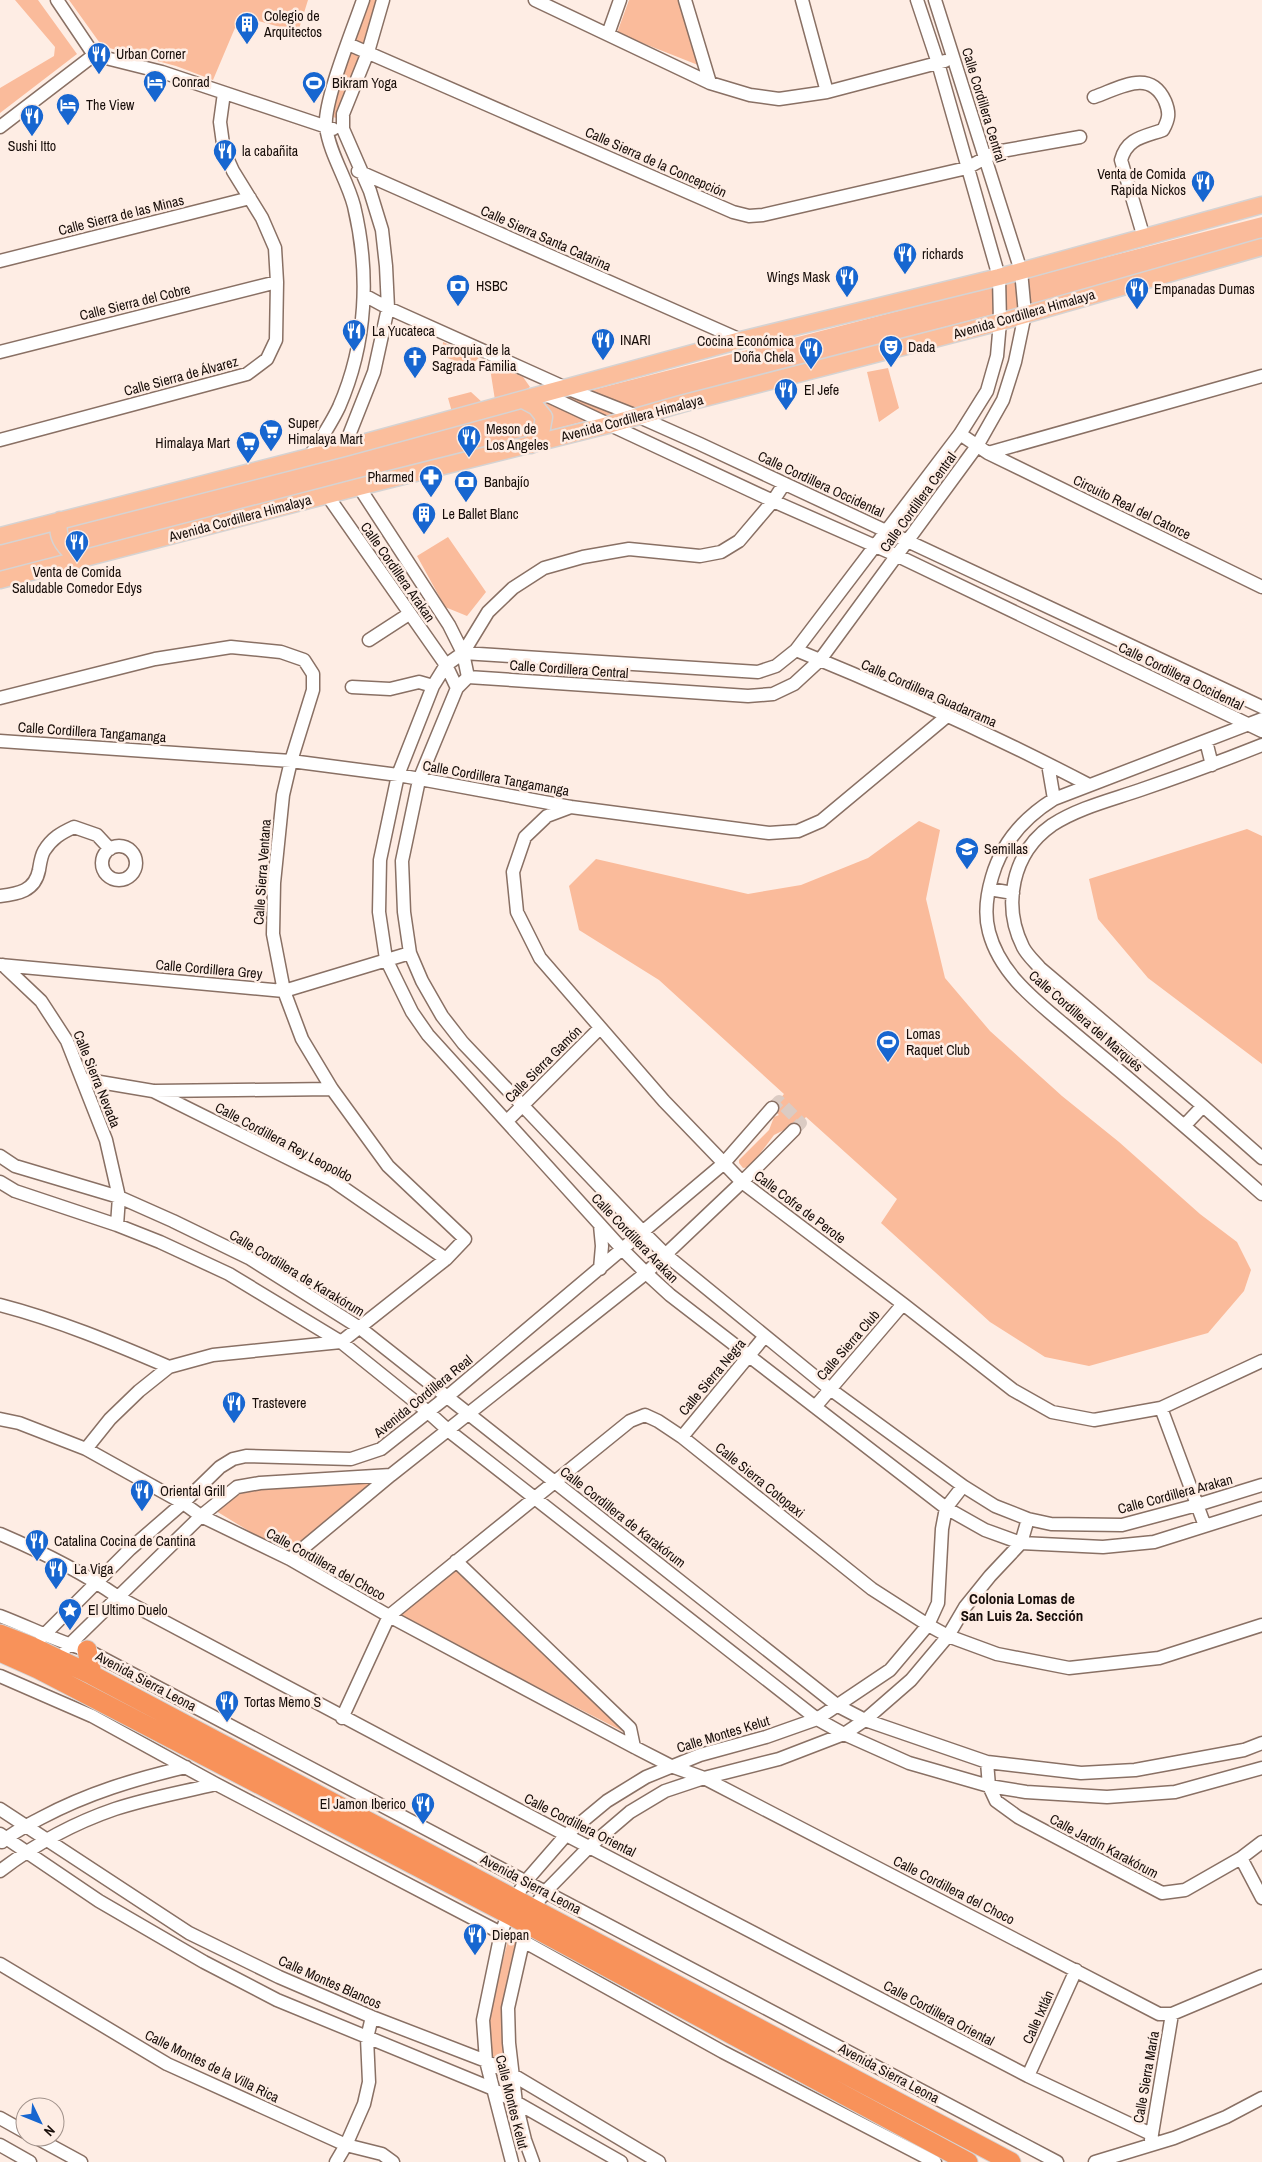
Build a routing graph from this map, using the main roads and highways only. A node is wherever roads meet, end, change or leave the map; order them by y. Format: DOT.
graph roads {
  1 [pos="1262,205"];
  2 [pos="1262,247"];
  3 [pos="523,400"];
  4 [pos="531,445"];
  5 [pos="60,520"];
  6 [pos="0,536"];
  7 [pos="80,560"];
  8 [pos="0,580"];
  9 [pos="0,1634"];
  10 [pos="79,1648"];
  11 [pos="13,1651"];
  12 [pos="45,1663"];
  13 [pos="92,1675"];
  14 [pos="511,1907"];
  15 [pos="669,1991"];
  16 [pos="968,2162"];
  17 [pos="1011,2162"];
  1 -- 3 [label="main road"];
  2 -- 4 [label="main road, Avenida Cordillera Himalaya"];
  3 -- 4 [label="main road"];
  3 -- 5 [label="main road"];
  4 -- 7 [label="main road, Avenida Cordillera Himalaya"];
  5 -- 6 [label="main road"];
  5 -- 7 [label="main road"];
  7 -- 8 [label="main road, Avenida Cordillera Himalaya"];
  9 -- 11 [label="highway, Avenida Sierra Leona"];
  10 -- 13 [label="highway"];
  11 -- 12 [label="highway, Avenida Sierra Leona"];
  12 -- 13 [label="highway, Avenida Sierra Leona"];
  12 -- 14 [label="highway, Avenida Sierra Leona"];
  13 -- 14 [label="highway, Avenida Sierra Leona"];
  14 -- 15 [label="highway, Avenida Sierra Leona"];
  15 -- 16 [label="highway, Avenida Sierra Leona"];
  15 -- 17 [label="highway, Avenida Sierra Leona"];
}
